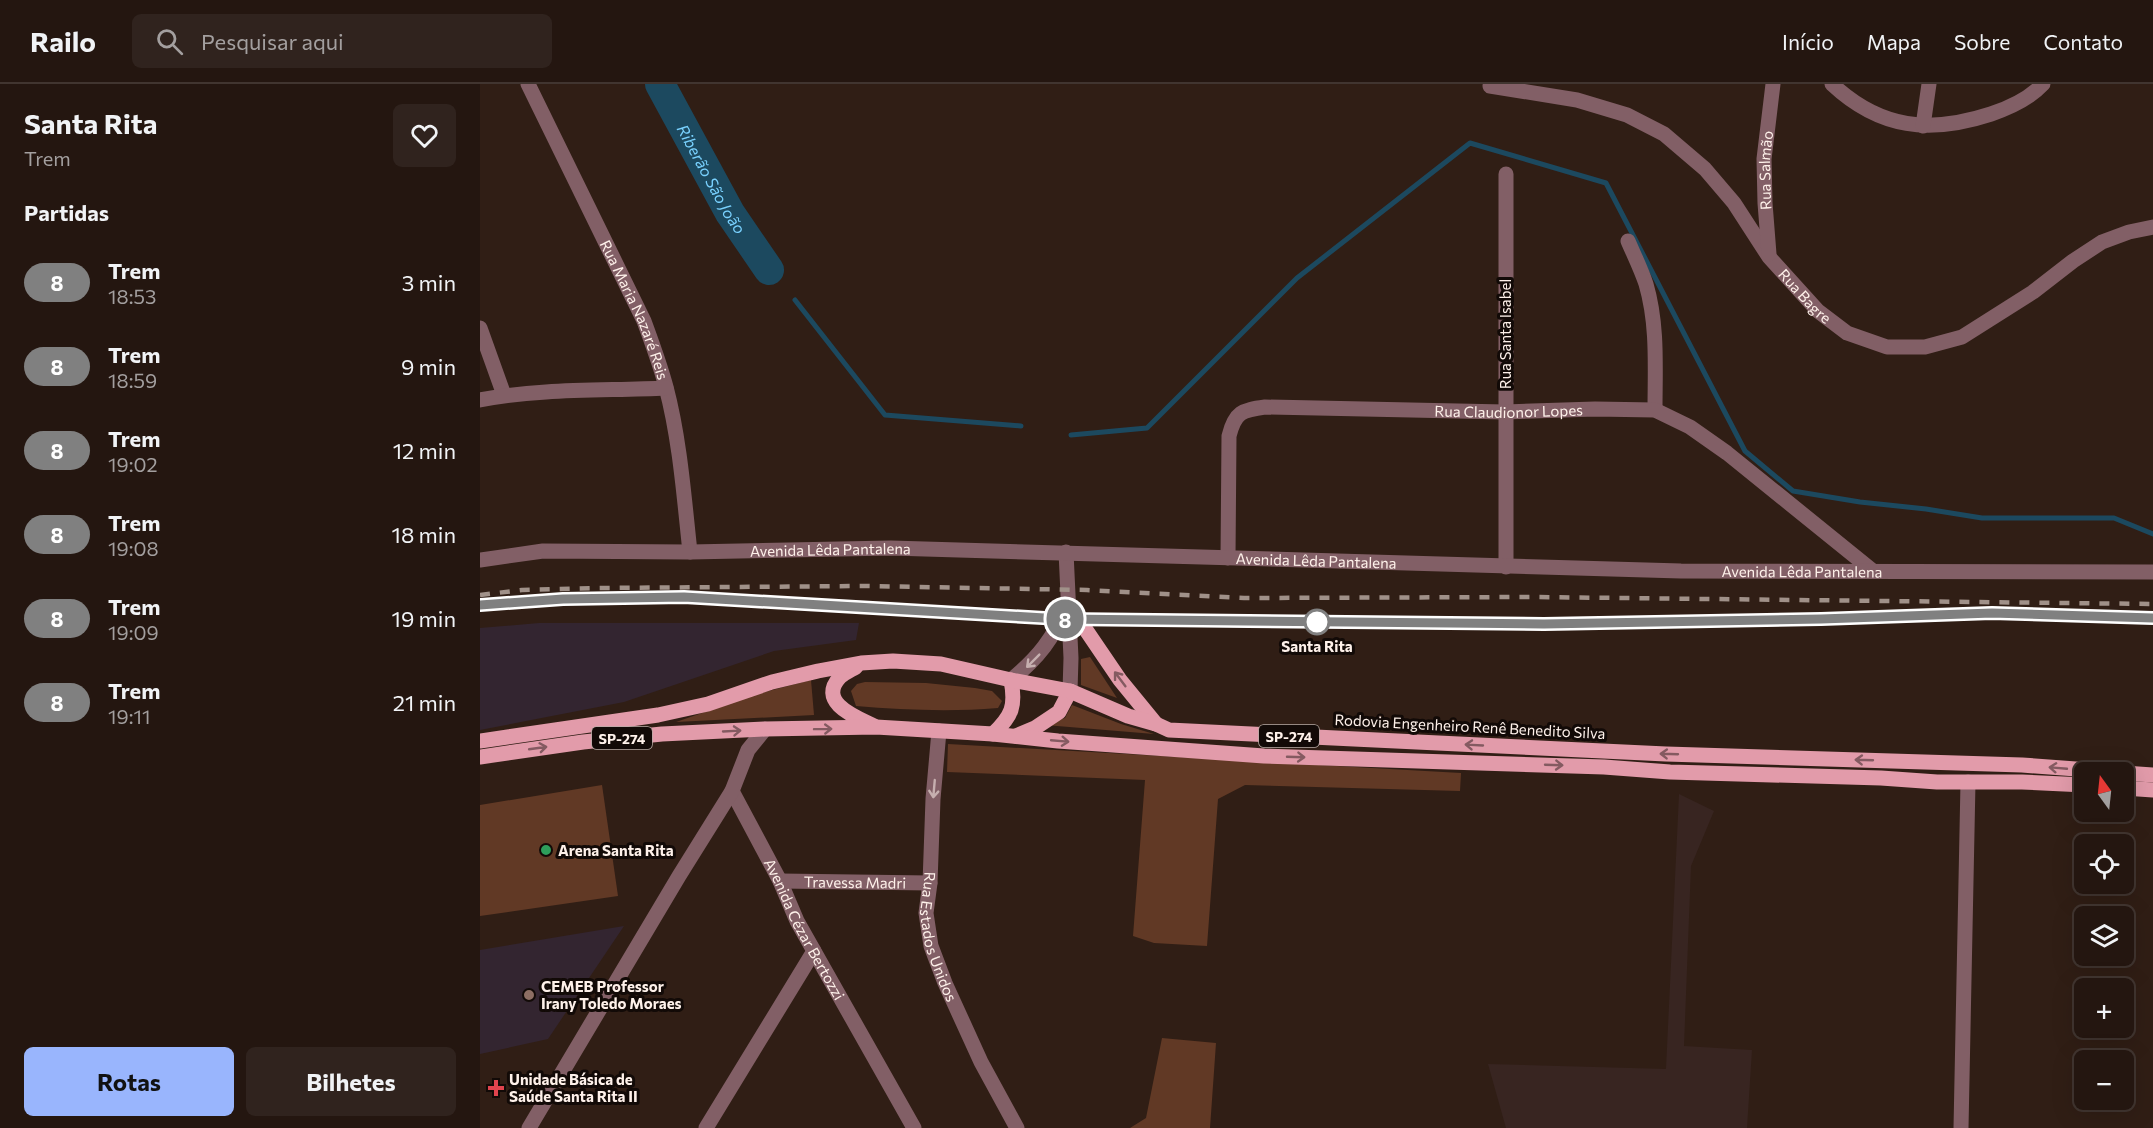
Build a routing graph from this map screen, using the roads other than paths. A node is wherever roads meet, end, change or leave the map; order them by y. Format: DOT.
graph roads {
  1 [pos="528,84"];
  2 [pos="1773,84"];
  3 [pos="1832,84"];
  4 [pos="1929,84"];
  5 [pos="2043,84"];
  6 [pos="1490,86"];
  7 [pos="1923,126"];
  8 [pos="1506,174"];
  9 [pos="2153,226"];
  10 [pos="1628,241"];
  11 [pos="1769,256"];
  12 [pos="480,328"];
  13 [pos="666,388"];
  14 [pos="504,395"];
  15 [pos="480,400"];
  16 [pos="1655,410"];
  17 [pos="1505,412"];
  18 [pos="690,552"];
  19 [pos="1066,552"];
  20 [pos="1228,558"];
  21 [pos="480,560"];
  22 [pos="1506,567"];
  23 [pos="1873,572"];
  24 [pos="2153,572"];
  25 [pos="1069,602"];
  26 [pos="861,663"];
  27 [pos="1011,680"];
  28 [pos="1070,691"];
  29 [pos="1156,724"];
  30 [pos="876,727"];
  31 [pos="765,729"];
  32 [pos="939,731"];
  33 [pos="993,734"];
  34 [pos="1016,736"];
  35 [pos="480,741"];
  36 [pos="480,757"];
  37 [pos="2074,769"];
  38 [pos="2134,773"];
  39 [pos="2153,774"];
  40 [pos="1968,782"];
  41 [pos="2074,784"];
  42 [pos="2134,789"];
  43 [pos="2153,790"];
  44 [pos="732,791"];
  45 [pos="780,881"];
  46 [pos="930,883"];
  47 [pos="814,951"];
  48 [pos="529,1128"];
  49 [pos="706,1128"];
  50 [pos="914,1128"];
  51 [pos="1017,1128"];
  52 [pos="1961,1128"];
  1 -- 13 [label="street, Rua Maria Nazaré Reis"];
  2 -- 11 [label="street, Rua Salmão"];
  3 -- 7 [label="street"];
  4 -- 7 [label="street"];
  5 -- 7 [label="street"];
  6 -- 11 [label="street, Rua Bagre"];
  8 -- 17 [label="street, Rua Santa Isabel"];
  9 -- 11 [label="street, Rua Bagre"];
  10 -- 16 [label="street"];
  12 -- 14 [label="street"];
  13 -- 14 [label="street"];
  13 -- 18 [label="street, Rua Maria Nazaré Reis"];
  14 -- 15 [label="street"];
  16 -- 17 [label="street, Rua Claudionor Lopes"];
  16 -- 23 [label="street, Rua Claudionor Lopes"];
  17 -- 20 [label="street, Rua Claudionor Lopes"];
  17 -- 22 [label="street, Rua Santa Isabel"];
  18 -- 19 [label="street, Avenida Lêda Pantalena"];
  18 -- 21 [label="street, Avenida Lêda Pantalena"];
  19 -- 20 [label="street, Avenida Lêda Pantalena"];
  19 -- 25 [label="street"];
  20 -- 22 [label="street, Avenida Lêda Pantalena"];
  22 -- 23 [label="street, Avenida Lêda Pantalena"];
  23 -- 24 [label="street, Avenida Lêda Pantalena"];
  25 -- 27 [label="street, one-way"];
  25 -- 28 [label="street"];
  29 -- 25 [label="main road, one-way"];
  26 -- 27 [label="main road, Rodovia Engenheiro Renê Benedito Silva / SP-274"];
  26 -- 30 [label="main road"];
  26 -- 35 [label="main road, Rodovia Engenheiro Renê Benedito Silva / SP-274"];
  27 -- 28 [label="main road, Rodovia Engenheiro Renê Benedito Silva / SP-274"];
  27 -- 33 [label="main road"];
  28 -- 29 [label="main road, Rodovia Engenheiro Renê Benedito Silva / SP-274"];
  28 -- 34 [label="main road"];
  37 -- 29 [label="main road, Rodovia Engenheiro Renê Benedito Silva / SP-274, one-way"];
  31 -- 30 [label="main road, SP-274, one-way"];
  30 -- 32 [label="main road, SP-274"];
  36 -- 31 [label="main road, SP-274, one-way"];
  31 -- 44 [label="street"];
  32 -- 33 [label="main road, SP-274"];
  32 -- 46 [label="street, Rua Estados Unidos, one-way"];
  33 -- 34 [label="main road, SP-274"];
  34 -- 40 [label="main road, SP-274, one-way"];
  38 -- 39 [label="main road"];
  40 -- 41 [label="main road, SP-274"];
  40 -- 52 [label="street"];
  42 -- 43 [label="main road"];
  44 -- 45 [label="street, Avenida Cézar Bertozzi"];
  44 -- 48 [label="street"];
  45 -- 46 [label="street, Travessa Madri"];
  45 -- 47 [label="street, Avenida Cézar Bertozzi"];
  46 -- 51 [label="street, Rua Estados Unidos"];
  47 -- 49 [label="street"];
  47 -- 50 [label="street, Avenida Cézar Bertozzi"];
}
